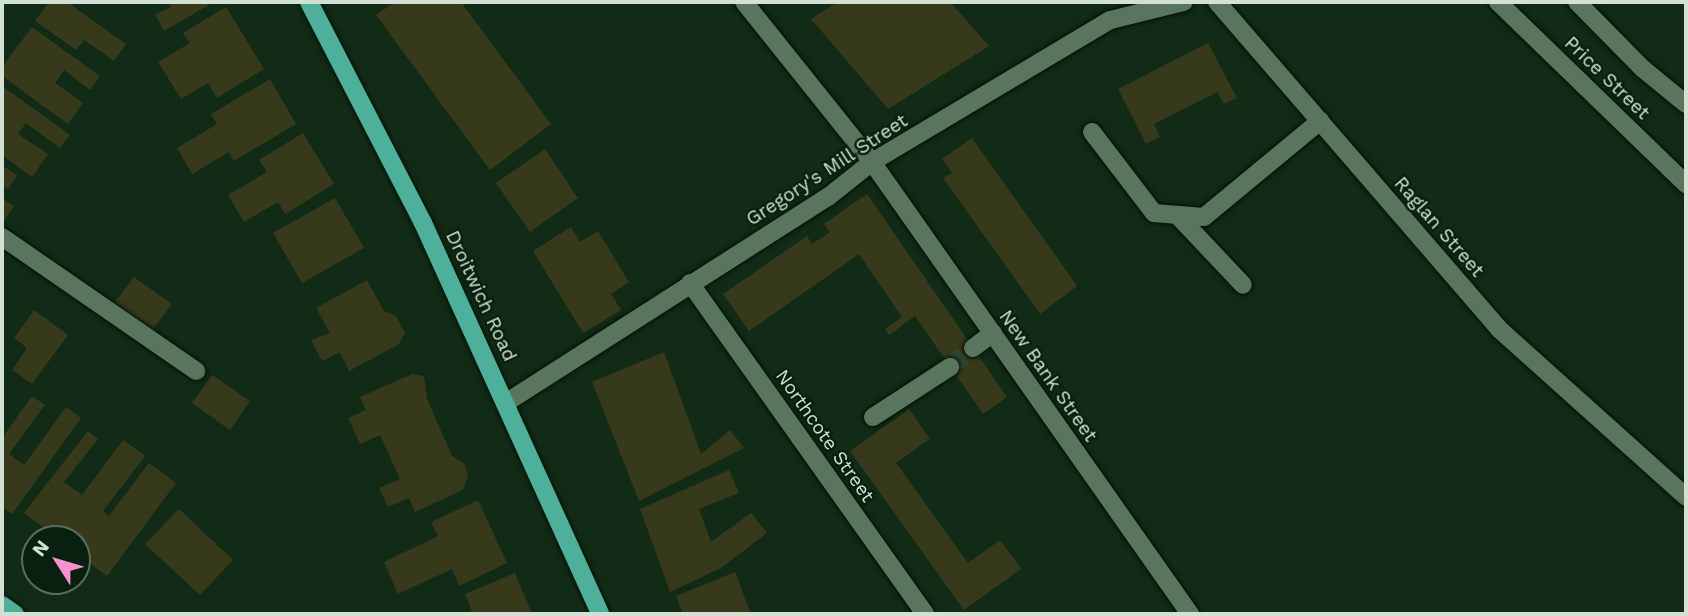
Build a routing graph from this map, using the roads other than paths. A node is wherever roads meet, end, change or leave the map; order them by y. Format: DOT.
graph roads {
  1 [pos="309,2"];
  2 [pos="744,2"];
  3 [pos="1184,2"];
  4 [pos="1217,2"];
  5 [pos="1498,2"];
  6 [pos="1577,2"];
  7 [pos="1686,104"];
  8 [pos="1320,121"];
  9 [pos="1092,132"];
  10 [pos="872,162"];
  11 [pos="1686,184"];
  12 [pos="1179,217"];
  13 [pos="2,237"];
  14 [pos="690,283"];
  15 [pos="1243,285"];
  16 [pos="993,333"];
  17 [pos="974,348"];
  18 [pos="950,367"];
  19 [pos="196,372"];
  20 [pos="507,402"];
  21 [pos="873,417"];
  22 [pos="1686,497"];
  23 [pos="2,605"];
  24 [pos="15,614"];
  25 [pos="600,614"];
  26 [pos="925,614"];
  27 [pos="1190,614"];
  1 -- 20 [label="main road, Droitwich Road"];
  2 -- 10 [label="street, New Bank Street"];
  3 -- 10 [label="street, Gregory's Mill Street"];
  4 -- 8 [label="street, Raglan Street"];
  5 -- 11 [label="street, Price Street"];
  6 -- 7 [label="street"];
  8 -- 12 [label="street"];
  8 -- 22 [label="street, Raglan Street"];
  9 -- 12 [label="street"];
  10 -- 14 [label="street, Gregory's Mill Street"];
  10 -- 16 [label="street, New Bank Street"];
  12 -- 15 [label="street"];
  13 -- 19 [label="street"];
  14 -- 20 [label="street, Gregory's Mill Street"];
  14 -- 26 [label="street, Northcote Street"];
  16 -- 17 [label="street"];
  16 -- 27 [label="street, New Bank Street"];
  18 -- 21 [label="street"];
  20 -- 25 [label="main road, Droitwich Road"];
  23 -- 24 [label="main road"];
}
